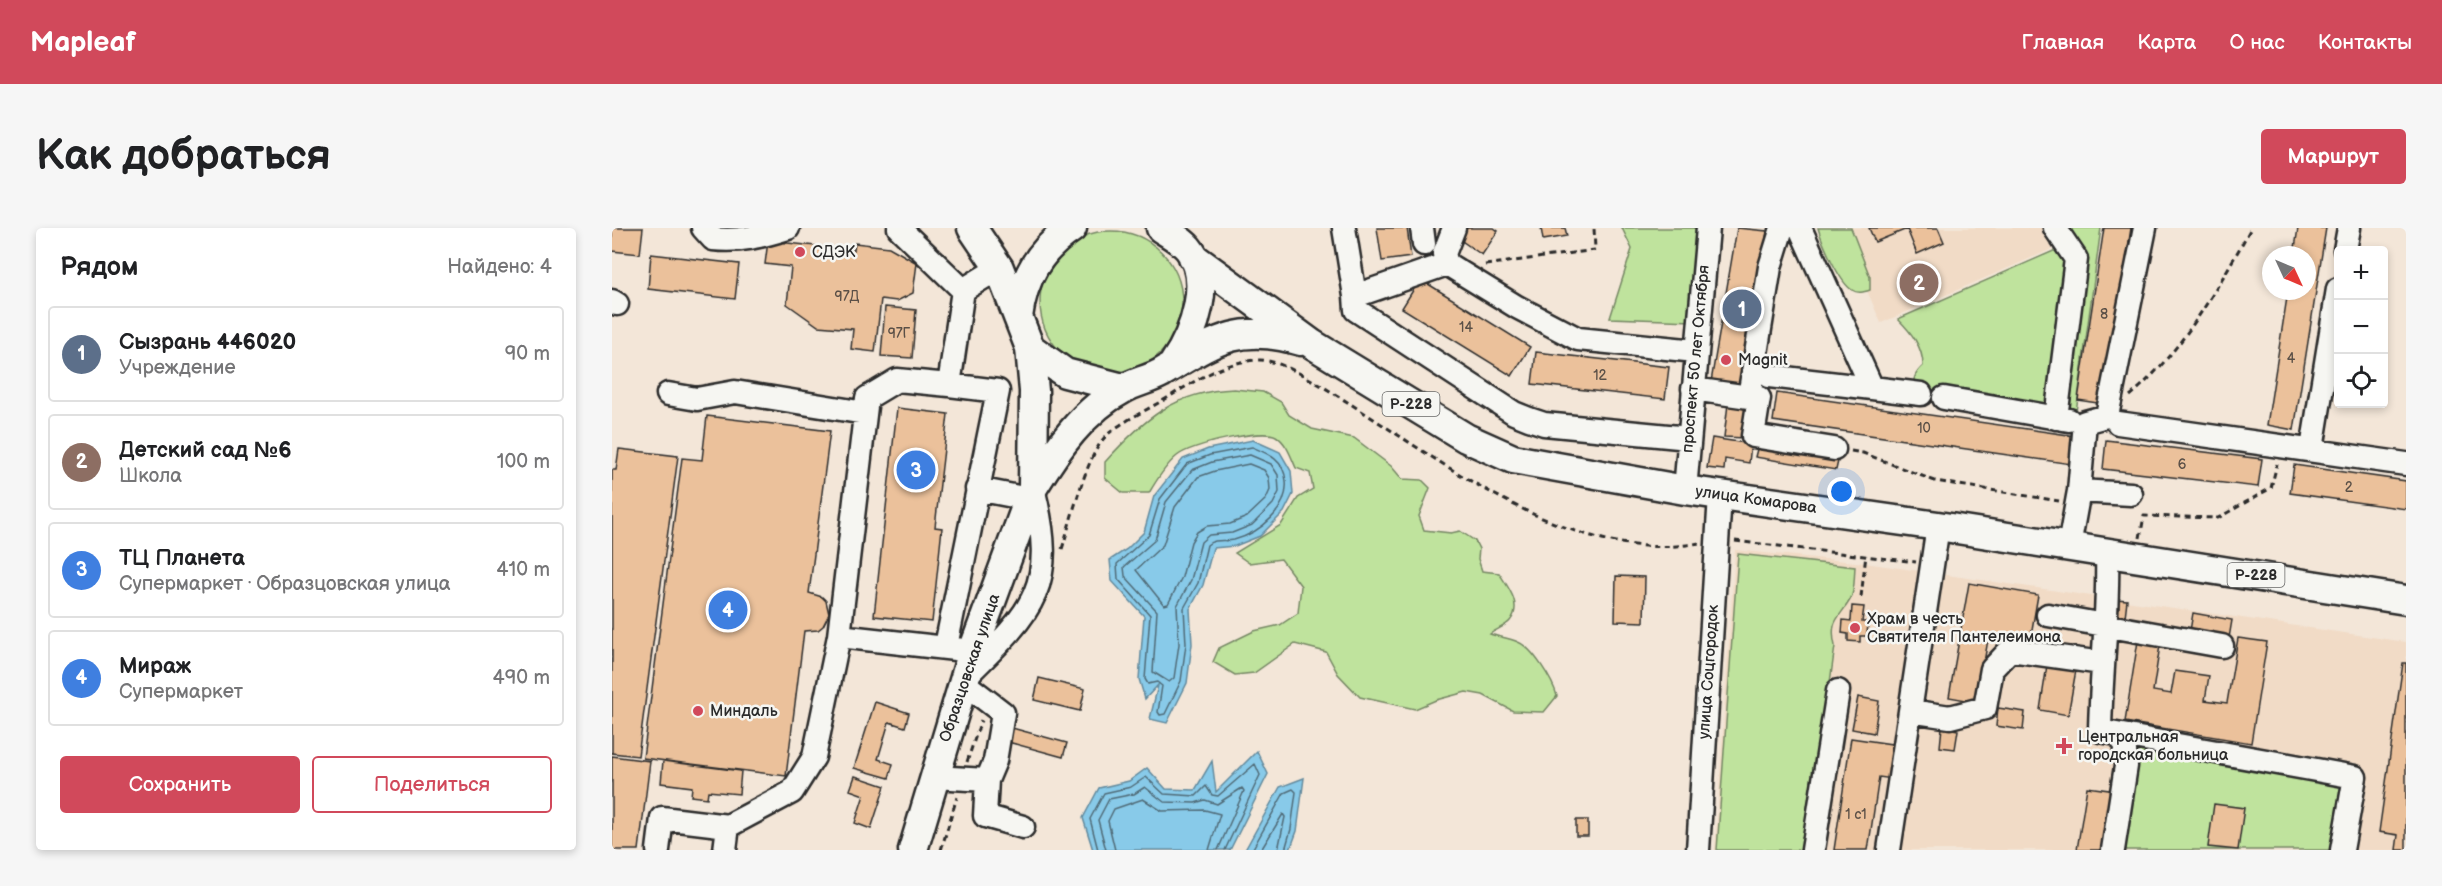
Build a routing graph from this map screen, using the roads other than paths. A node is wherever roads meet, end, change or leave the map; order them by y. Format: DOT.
graph roads {
  1 [pos="703,228"];
  2 [pos="788,228"];
  3 [pos="899,228"];
  4 [pos="972,228"];
  5 [pos="1072,228"];
  6 [pos="1161,228"];
  7 [pos="1344,228"];
  8 [pos="1454,228"];
  9 [pos="1708,228"];
  10 [pos="1782,228"];
  11 [pos="1800,228"];
  12 [pos="2055,228"];
  13 [pos="2145,228"];
  14 [pos="2349,228"];
  15 [pos="1188,244"];
  16 [pos="2346,246"];
  17 [pos="1452,266"];
  18 [pos="999,268"];
  19 [pos="963,291"];
  20 [pos="1354,296"];
  21 [pos="2336,300"];
  22 [pos="1018,317"];
  23 [pos="1312,344"];
  24 [pos="1029,348"];
  25 [pos="1696,351"];
  26 [pos="1174,363"];
  27 [pos="1769,376"];
  28 [pos="949,385"];
  29 [pos="1123,388"];
  30 [pos="1872,388"];
  31 [pos="1694,389"];
  32 [pos="668,394"];
  33 [pos="1921,394"];
  34 [pos="1749,397"];
  35 [pos="1944,398"];
  36 [pos="865,413"];
  37 [pos="2056,417"];
  38 [pos="2103,421"];
  39 [pos="1689,438"];
  40 [pos="1834,449"];
  41 [pos="2312,449"];
  42 [pos="2406,464"];
  43 [pos="977,489"];
  44 [pos="1685,490"];
  45 [pos="1031,494"];
  46 [pos="2132,494"];
  47 [pos="1720,495"];
  48 [pos="2078,498"];
  49 [pos="1938,526"];
  50 [pos="2069,546"];
  51 [pos="2107,552"];
  52 [pos="2406,600"];
  53 [pos="2048,615"];
  54 [pos="2104,625"];
  55 [pos="839,636"];
  56 [pos="2222,646"];
  57 [pos="2102,663"];
  58 [pos="962,664"];
  59 [pos="1838,691"];
  60 [pos="1910,711"];
  61 [pos="2124,736"];
  62 [pos="933,777"];
  63 [pos="987,780"];
  64 [pos="728,826"];
  65 [pos="1023,827"];
  66 [pos="658,850"];
  67 [pos="725,850"];
  68 [pos="913,850"];
  69 [pos="1698,850"];
  70 [pos="1813,850"];
  71 [pos="1889,850"];
  72 [pos="2113,850"];
  73 [pos="2342,850"];
  1 -- 2 [label="street"];
  3 -- 19 [label="street"];
  4 -- 18 [label="main road"];
  5 -- 22 [label="main road"];
  6 -- 15 [label="main road, Р-228"];
  7 -- 20 [label="street"];
  8 -- 17 [label="street"];
  9 -- 25 [label="street, проспект 50 лет Октября"];
  10 -- 34 [label="street"];
  11 -- 30 [label="street"];
  12 -- 37 [label="street"];
  13 -- 38 [label="street"];
  14 -- 16 [label="street"];
  15 -- 23 [label="main road, Р-228"];
  15 -- 26 [label="main road, Р-228"];
  17 -- 20 [label="street"];
  17 -- 25 [label="street"];
  18 -- 19 [label="street"];
  18 -- 22 [label="main road"];
  19 -- 28 [label="street"];
  20 -- 39 [label="street"];
  21 -- 41 [label="street"];
  22 -- 24 [label="main road"];
  23 -- 26 [label="main road, Р-228"];
  23 -- 44 [label="main road, улица Комарова / Р-228"];
  24 -- 29 [label="main road"];
  24 -- 45 [label="main road"];
  25 -- 31 [label="street, проспект 50 лет Октября"];
  26 -- 29 [label="main road, Р-228"];
  27 -- 30 [label="street"];
  28 -- 36 [label="street"];
  28 -- 43 [label="street"];
  29 -- 45 [label="main road"];
  30 -- 33 [label="street"];
  31 -- 34 [label="street"];
  31 -- 39 [label="street, проспект 50 лет Октября"];
  32 -- 36 [label="street"];
  34 -- 40 [label="street"];
  35 -- 37 [label="street"];
  36 -- 55 [label="street"];
  37 -- 38 [label="street"];
  38 -- 41 [label="street"];
  38 -- 48 [label="street"];
  39 -- 44 [label="street, проспект 50 лет Октября"];
  41 -- 42 [label="street"];
  43 -- 45 [label="street"];
  43 -- 58 [label="street"];
  44 -- 47 [label="main road, улица Комарова / Р-228"];
  45 -- 58 [label="main road, Образцовская улица"];
  46 -- 48 [label="street"];
  47 -- 49 [label="main road, улица Комарова / Р-228"];
  47 -- 69 [label="street, улица Соцгородок"];
  48 -- 50 [label="street"];
  49 -- 50 [label="main road, улица Комарова / Р-228"];
  49 -- 60 [label="street"];
  50 -- 51 [label="main road, улица Комарова / Р-228"];
  51 -- 52 [label="main road, улица Комарова / Р-228"];
  51 -- 54 [label="street"];
  53 -- 54 [label="street"];
  54 -- 56 [label="street"];
  54 -- 57 [label="street"];
  55 -- 58 [label="street"];
  55 -- 64 [label="street"];
  57 -- 60 [label="street"];
  57 -- 61 [label="street"];
  58 -- 62 [label="main road, Образцовская улица"];
  58 -- 63 [label="street"];
  59 -- 70 [label="street"];
  60 -- 71 [label="street"];
  61 -- 72 [label="street"];
  61 -- 73 [label="street"];
  62 -- 63 [label="street"];
  62 -- 68 [label="main road, Образцовская улица"];
  63 -- 65 [label="street"];
  64 -- 66 [label="street"];
  64 -- 67 [label="street"];
}
